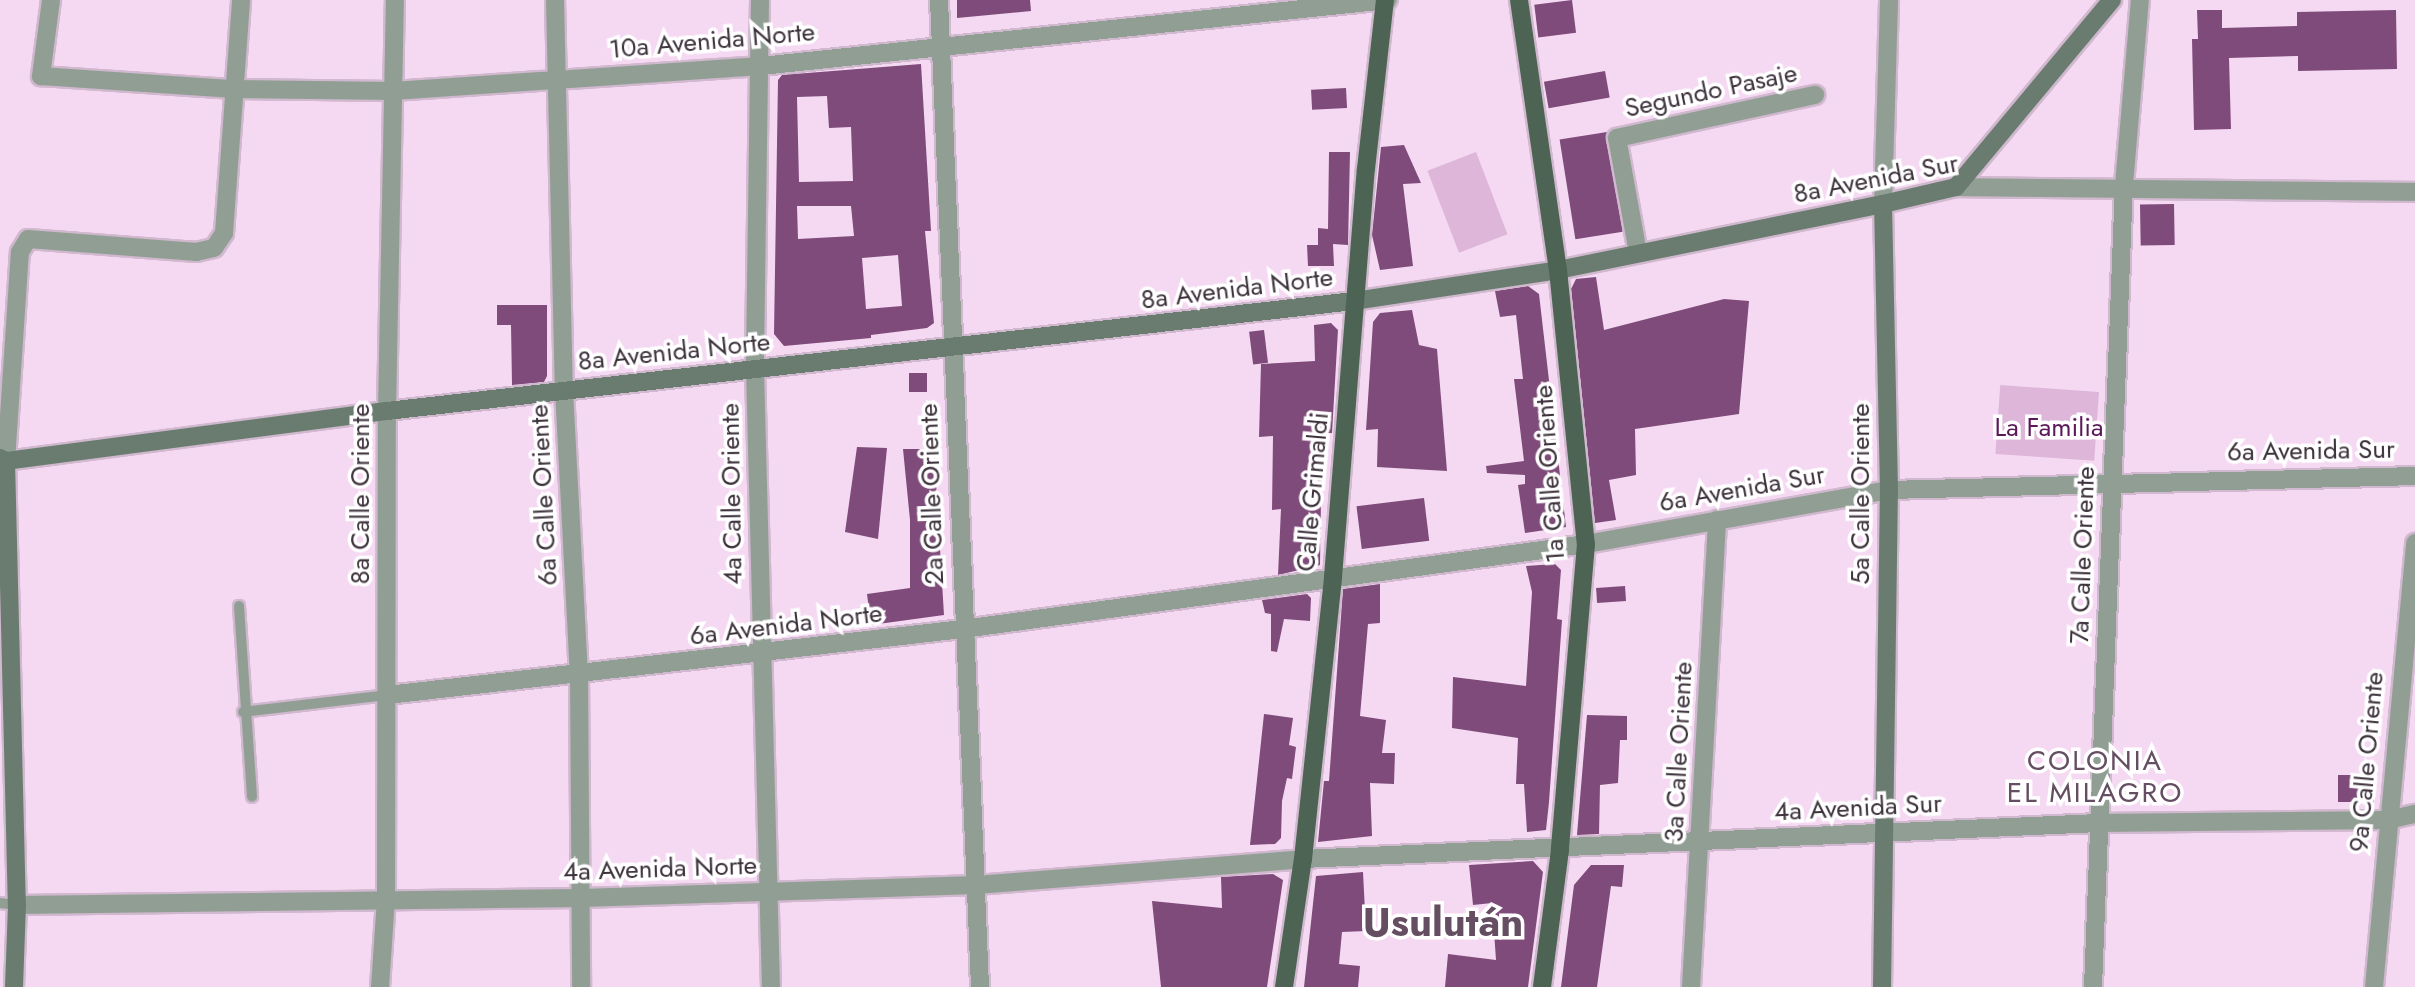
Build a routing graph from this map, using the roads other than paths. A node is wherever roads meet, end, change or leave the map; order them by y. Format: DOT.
graph roads {
  1 [pos="51,0"];
  2 [pos="241,0"];
  3 [pos="395,0"];
  4 [pos="555,0"];
  5 [pos="760,0"];
  6 [pos="939,0"];
  7 [pos="1386,0"];
  8 [pos="1519,0"];
  9 [pos="1889,0"];
  10 [pos="2112,0"];
  11 [pos="2140,0"];
  12 [pos="1359,1"];
  13 [pos="941,44"];
  14 [pos="761,66"];
  15 [pos="558,79"];
  16 [pos="234,89"];
  17 [pos="393,91"];
  18 [pos="1815,95"];
  19 [pos="2124,185"];
  20 [pos="1956,187"];
  21 [pos="2415,192"];
  22 [pos="1883,204"];
  23 [pos="1638,254"];
  24 [pos="1558,270"];
  25 [pos="1354,301"];
  26 [pos="954,349"];
  27 [pos="755,369"];
  28 [pos="564,390"];
  29 [pos="387,411"];
  30 [pos="3,459"];
  31 [pos="2415,476"];
  32 [pos="2112,481"];
  33 [pos="1889,490"];
  34 [pos="1717,520"];
  35 [pos="2415,543"];
  36 [pos="1586,544"];
  37 [pos="1333,577"];
  38 [pos="239,606"];
  39 [pos="963,629"];
  40 [pos="762,654"];
  41 [pos="579,676"];
  42 [pos="388,695"];
  43 [pos="243,712"];
  44 [pos="252,797"];
  45 [pos="2415,814"];
  46 [pos="2388,820"];
  47 [pos="2098,823"];
  48 [pos="1884,832"];
  49 [pos="1702,843"];
  50 [pos="1560,850"];
  51 [pos="1303,859"];
  52 [pos="976,885"];
  53 [pos="769,892"];
  54 [pos="582,898"];
  55 [pos="386,900"];
  56 [pos="8,904"];
  57 [pos="14,987"];
  58 [pos="380,987"];
  59 [pos="581,987"];
  60 [pos="771,987"];
  61 [pos="980,987"];
  62 [pos="1284,987"];
  63 [pos="1542,987"];
  64 [pos="1691,987"];
  65 [pos="1882,987"];
  66 [pos="2093,987"];
  67 [pos="2374,987"];
  1 -- 16 [label="street, 10a Avenida Norte"];
  2 -- 16 [label="street"];
  3 -- 17 [label="street, 8a Calle Oriente"];
  4 -- 15 [label="street, 6a Calle Oriente"];
  5 -- 14 [label="street, 4a Calle Oriente"];
  6 -- 13 [label="street, 2a Calle Oriente"];
  7 -- 12 [label="street, 10a Avenida Norte"];
  7 -- 25 [label="main road, Calle Grimaldi"];
  8 -- 24 [label="main road, 1a Calle Oriente"];
  9 -- 22 [label="street, 5a Calle Oriente"];
  10 -- 20 [label="street"];
  11 -- 19 [label="street, 7a Calle Oriente"];
  12 -- 13 [label="street, 10a Avenida Norte"];
  13 -- 14 [label="street, 10a Avenida Norte"];
  13 -- 26 [label="street, 2a Calle Oriente"];
  14 -- 15 [label="street, 10a Avenida Norte"];
  14 -- 27 [label="street, 4a Calle Oriente"];
  15 -- 17 [label="street, 10a Avenida Norte"];
  15 -- 28 [label="street, 6a Calle Oriente"];
  16 -- 17 [label="street, 10a Avenida Norte"];
  16 -- 30 [label="street"];
  17 -- 29 [label="street, 8a Calle Oriente"];
  18 -- 23 [label="street, Segundo Pasaje"];
  19 -- 20 [label="street, 8a Avenida Sur"];
  19 -- 21 [label="street, 8a Avenida Sur"];
  19 -- 32 [label="street, 7a Calle Oriente"];
  20 -- 22 [label="street, 8a Avenida Sur"];
  22 -- 23 [label="street, 8a Avenida Sur"];
  22 -- 33 [label="street, 5a Calle Oriente"];
  23 -- 24 [label="street, 8a Avenida Sur"];
  24 -- 25 [label="street, 8a Avenida Sur"];
  24 -- 36 [label="main road, 1a Calle Oriente"];
  25 -- 26 [label="street, 8a Avenida Norte"];
  25 -- 37 [label="main road, Calle Grimaldi"];
  26 -- 27 [label="street, 8a Avenida Norte"];
  26 -- 39 [label="street, 2a Calle Oriente"];
  27 -- 28 [label="street, 8a Avenida Norte"];
  27 -- 40 [label="street, 4a Calle Oriente"];
  28 -- 29 [label="street, 8a Avenida Norte"];
  28 -- 41 [label="street, 6a Calle Oriente"];
  29 -- 30 [label="street, 8a Avenida Norte"];
  29 -- 42 [label="street, 8a Calle Oriente"];
  30 -- 56 [label="street"];
  31 -- 32 [label="street, 6a Avenida Sur"];
  32 -- 33 [label="street, 6a Avenida Sur"];
  32 -- 47 [label="street, 7a Calle Oriente"];
  33 -- 34 [label="street, 6a Avenida Sur"];
  33 -- 48 [label="street, 5a Calle Oriente"];
  34 -- 36 [label="street, 6a Avenida Sur"];
  34 -- 49 [label="street, 3a Calle Oriente"];
  35 -- 46 [label="street, 9a Calle Oriente"];
  36 -- 37 [label="street, 6a Avenida Sur"];
  36 -- 50 [label="main road, 1a Calle Oriente"];
  37 -- 39 [label="street, 6a Avenida Norte"];
  37 -- 51 [label="main road, Calle Grimaldi"];
  38 -- 43 [label="lane"];
  39 -- 40 [label="street, 6a Avenida Norte"];
  39 -- 52 [label="street, 2a Calle Oriente"];
  40 -- 41 [label="street, 6a Avenida Norte"];
  40 -- 53 [label="street, 4a Calle Oriente"];
  41 -- 42 [label="street, 6a Avenida Norte"];
  41 -- 54 [label="street, 6a Calle Oriente"];
  42 -- 43 [label="lane, 6a Avenida Norte"];
  42 -- 55 [label="street, 8a Calle Oriente"];
  43 -- 44 [label="lane"];
  45 -- 46 [label="street, 4a Avenida Sur"];
  46 -- 47 [label="street, 4a Avenida Sur"];
  46 -- 67 [label="street, 9a Calle Oriente"];
  47 -- 48 [label="street, 4a Avenida Sur"];
  47 -- 66 [label="street, 7a Calle Oriente"];
  48 -- 49 [label="street, 4a Avenida Sur"];
  48 -- 65 [label="street, 5a Calle Oriente"];
  49 -- 50 [label="street, 4a Avenida Sur"];
  49 -- 64 [label="street, 3a Calle Oriente"];
  50 -- 51 [label="street, 4a Avenida Sur"];
  50 -- 63 [label="main road, 1a Calle Oriente"];
  51 -- 52 [label="street, 4a Avenida Norte"];
  51 -- 62 [label="main road, Calle Grimaldi"];
  52 -- 53 [label="street, 4a Avenida Norte"];
  52 -- 61 [label="street, 2a Calle Oriente"];
  53 -- 54 [label="street, 4a Avenida Norte"];
  53 -- 60 [label="street, 4a Calle Oriente"];
  54 -- 55 [label="street, 4a Avenida Norte"];
  54 -- 59 [label="street, 6a Calle Oriente"];
  55 -- 56 [label="street, 4a Avenida Norte"];
  55 -- 58 [label="street, 8a Calle Oriente"];
  56 -- 57 [label="street"];
}
